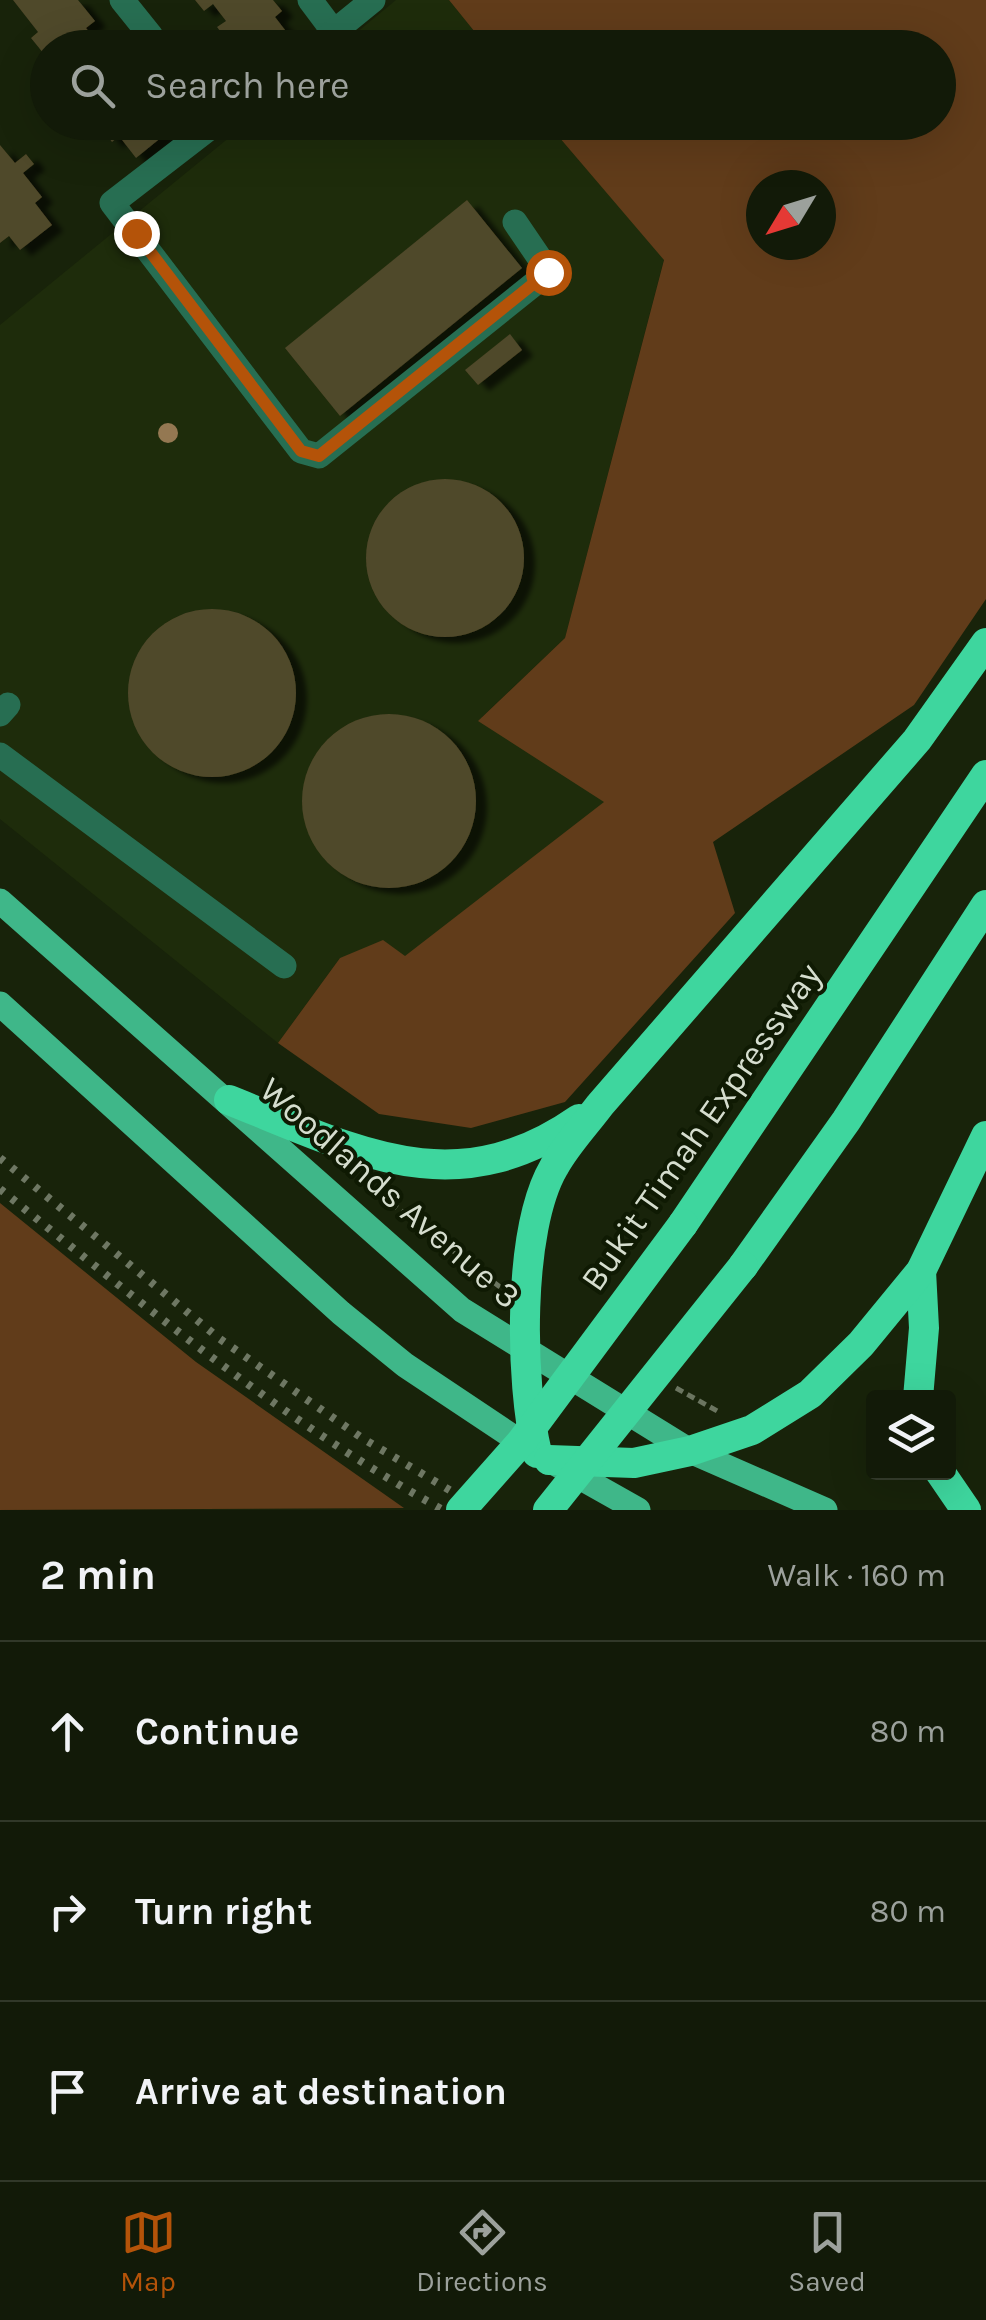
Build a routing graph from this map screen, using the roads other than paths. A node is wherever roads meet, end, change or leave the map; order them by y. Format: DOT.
graph roads {
  1 [pos="122,0"];
  2 [pos="310,0"];
  3 [pos="373,0"];
  4 [pos="146,30"];
  5 [pos="320,30"];
  6 [pos="336,30"];
  7 [pos="194,140"];
  8 [pos="515,222"];
  9 [pos="986,643"];
  10 [pos="0,754"];
  11 [pos="986,775"];
  12 [pos="0,900"];
  13 [pos="986,905"];
  14 [pos="284,966"];
  15 [pos="0,1004"];
  16 [pos="230,1100"];
  17 [pos="600,1105"];
  18 [pos="986,1136"];
  19 [pos="921,1271"];
  20 [pos="528,1353"];
  21 [pos="919,1390"];
  22 [pos="690,1451"];
  23 [pos="543,1457"];
  24 [pos="945,1480"];
  25 [pos="462,1510"];
  26 [pos="548,1510"];
  27 [pos="638,1510"];
  28 [pos="825,1510"];
  29 [pos="966,1510"];
  1 -- 4 [label="lane"];
  2 -- 5 [label="lane"];
  3 -- 6 [label="lane"];
  7 -- 8 [label="lane"];
  9 -- 17 [label="highway"];
  10 -- 14 [label="lane"];
  11 -- 25 [label="highway, Bukit Timah Expressway, bridge"];
  12 -- 16 [label="main road, Woodlands Avenue 3"];
  13 -- 26 [label="highway, bridge"];
  15 -- 23 [label="main road"];
  16 -- 17 [label="highway"];
  16 -- 20 [label="main road, Woodlands Avenue 3"];
  17 -- 20 [label="highway"];
  18 -- 19 [label="highway"];
  19 -- 21 [label="highway"];
  19 -- 22 [label="highway"];
  20 -- 22 [label="main road, Woodlands Avenue 3"];
  20 -- 23 [label="highway"];
  22 -- 23 [label="highway"];
  22 -- 28 [label="main road, Woodlands Avenue 3"];
  23 -- 27 [label="main road"];
  24 -- 29 [label="highway"];
}
